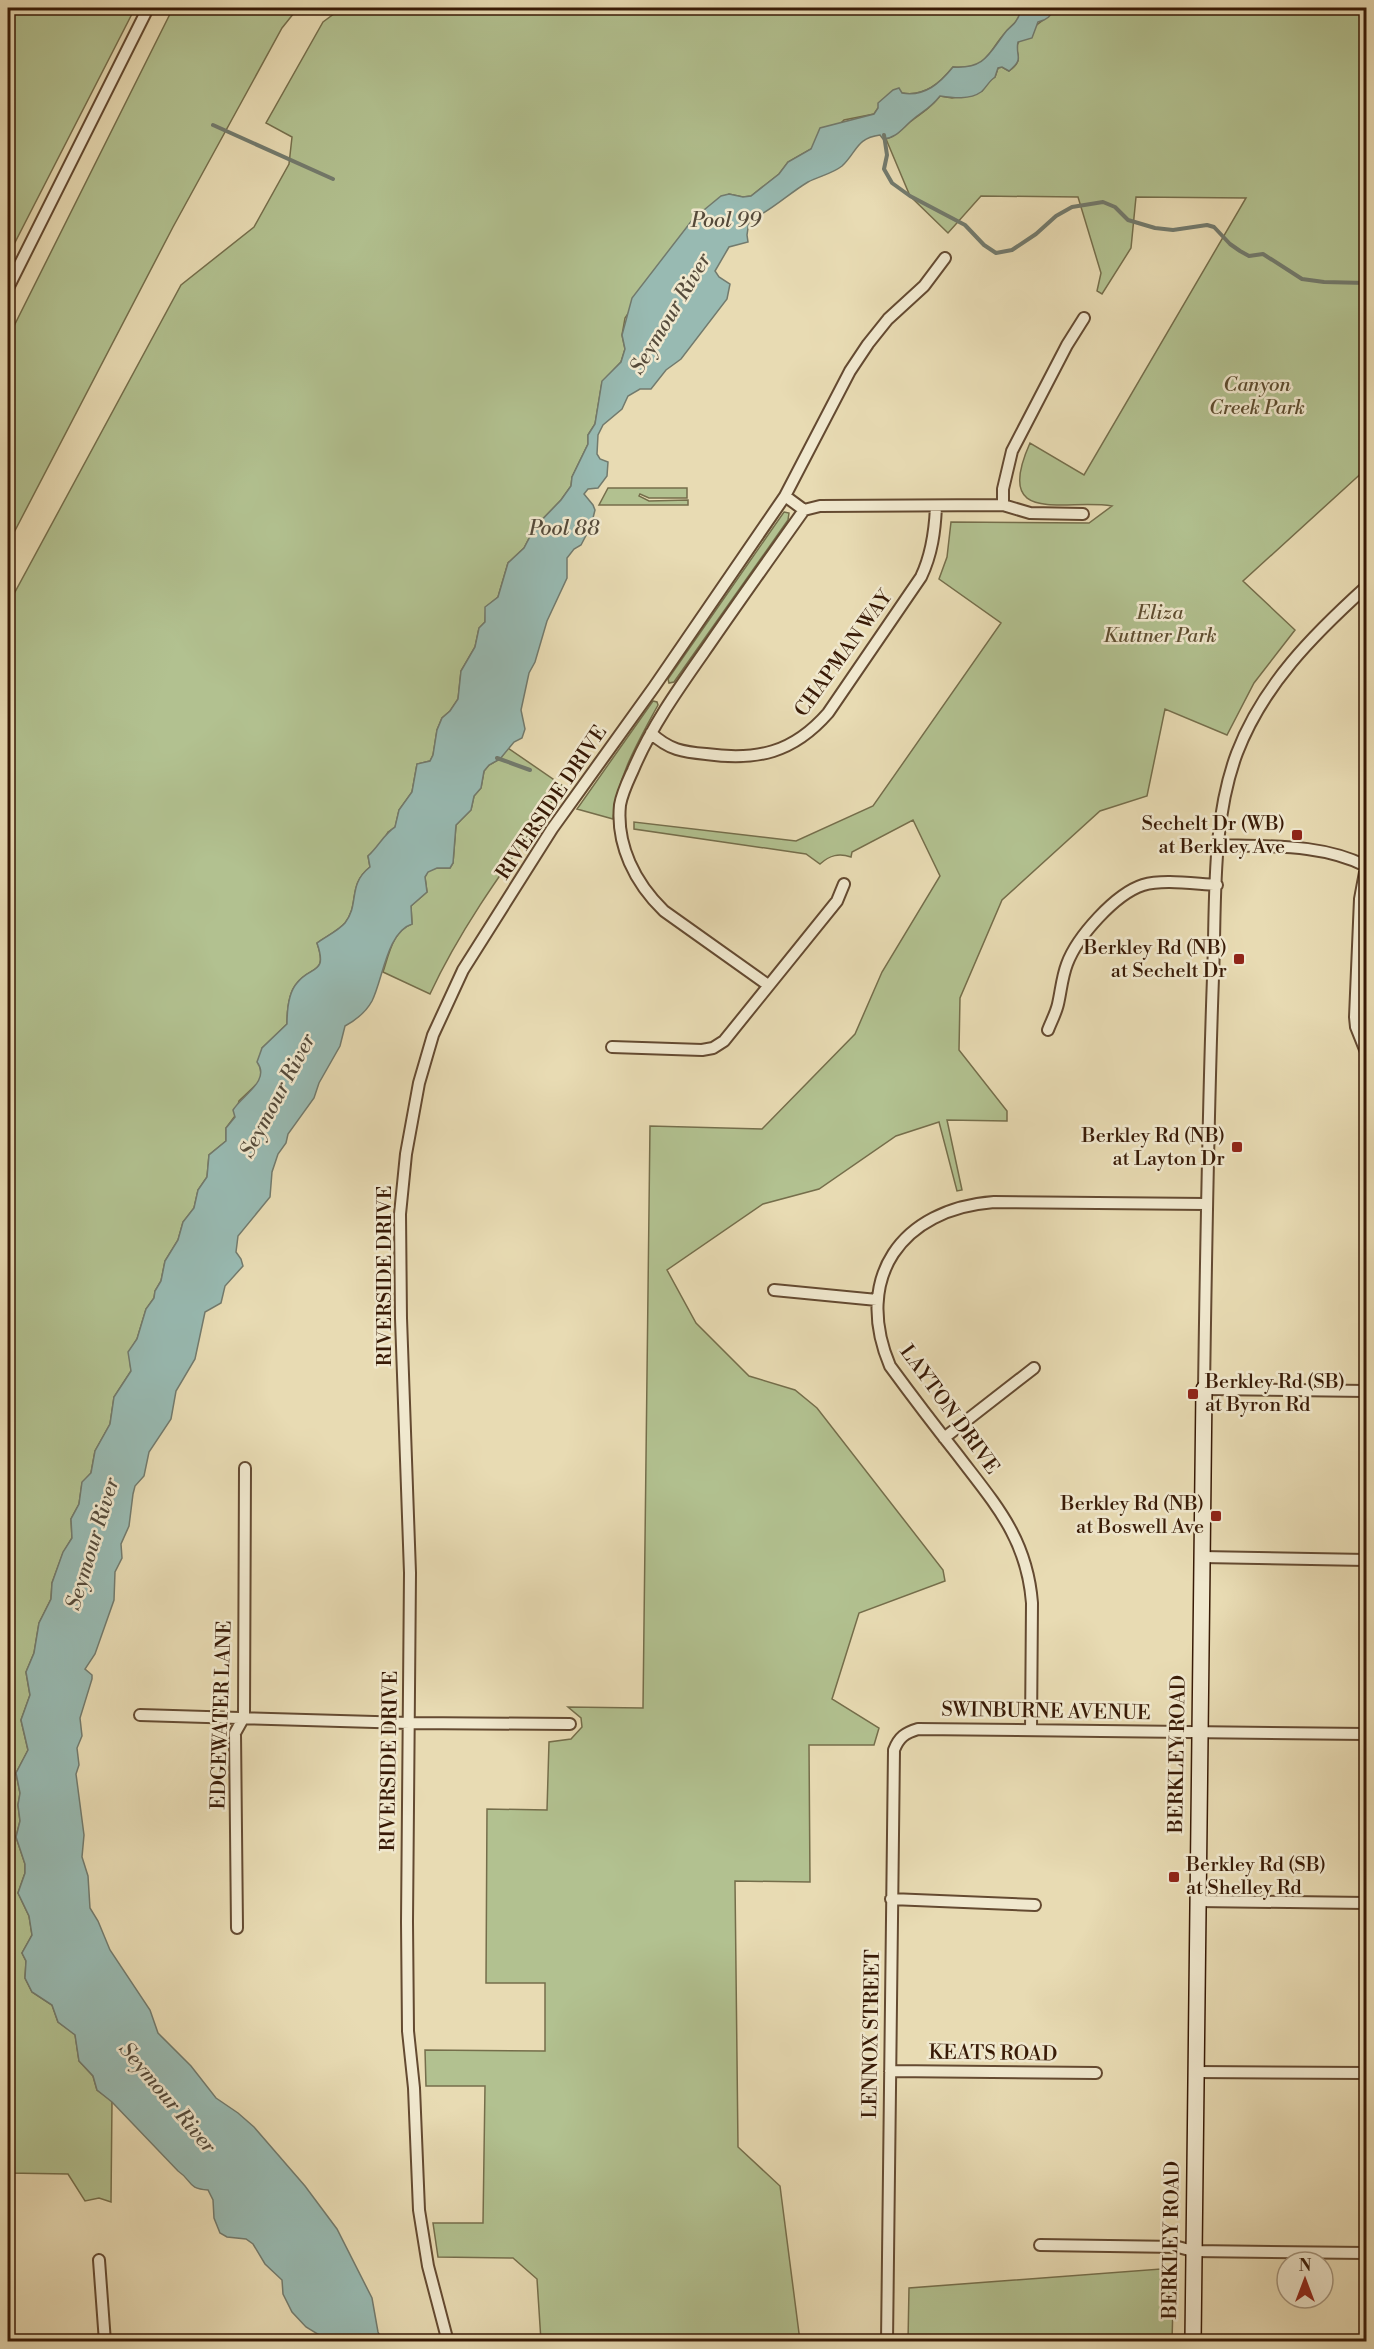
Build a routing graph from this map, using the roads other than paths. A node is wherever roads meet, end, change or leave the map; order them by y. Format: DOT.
graph roads {
  1 [pos="148,8"];
  2 [pos="945,258"];
  3 [pos="8,288"];
  4 [pos="1084,318"];
  5 [pos="785,496"];
  6 [pos="1003,505"];
  7 [pos="936,506"];
  8 [pos="804,510"];
  9 [pos="1083,514"];
  10 [pos="1366,587"];
  11 [pos="654,687"];
  12 [pos="671,699"];
  13 [pos="651,733"];
  14 [pos="1219,845"];
  15 [pos="1366,866"];
  16 [pos="844,884"];
  17 [pos="1217,885"];
  18 [pos="768,985"];
  19 [pos="1048,1030"];
  20 [pos="612,1047"];
  21 [pos="1366,1052"];
  22 [pos="1206,1204"];
  23 [pos="774,1290"];
  24 [pos="877,1300"];
  25 [pos="1034,1368"];
  26 [pos="1204,1389"];
  27 [pos="1366,1392"];
  28 [pos="944,1438"];
  29 [pos="245,1468"];
  30 [pos="1202,1557"];
  31 [pos="1366,1560"];
  32 [pos="140,1715"];
  33 [pos="244,1717"];
  34 [pos="409,1723"];
  35 [pos="570,1724"];
  36 [pos="1031,1730"];
  37 [pos="906,1732"];
  38 [pos="1199,1732"];
  39 [pos="1366,1734"];
  40 [pos="891,1899"];
  41 [pos="1197,1901"];
  42 [pos="1366,1903"];
  43 [pos="1035,1905"];
  44 [pos="237,1928"];
  45 [pos="890,2071"];
  46 [pos="1195,2072"];
  47 [pos="1096,2073"];
  48 [pos="1366,2073"];
  49 [pos="1040,2245"];
  50 [pos="1193,2251"];
  51 [pos="1366,2253"];
  52 [pos="99,2260"];
  53 [pos="105,2342"];
  54 [pos="448,2342"];
  55 [pos="887,2342"];
  56 [pos="1192,2342"];
  1 -- 3 [label="street"];
  2 -- 5 [label="street, RIVERSIDE DRIVE"];
  4 -- 6 [label="street"];
  5 -- 8 [label="street"];
  5 -- 11 [label="street, RIVERSIDE DRIVE"];
  6 -- 7 [label="street"];
  6 -- 9 [label="street"];
  7 -- 8 [label="street"];
  7 -- 13 [label="street, CHAPMAN WAY"];
  8 -- 12 [label="street"];
  10 -- 14 [label="street, BERKLEY ROAD"];
  11 -- 12 [label="street"];
  11 -- 34 [label="street, RIVERSIDE DRIVE"];
  12 -- 13 [label="street"];
  13 -- 18 [label="street"];
  14 -- 15 [label="street"];
  14 -- 17 [label="street, BERKLEY ROAD"];
  15 -- 21 [label="street"];
  16 -- 18 [label="street"];
  17 -- 19 [label="street"];
  17 -- 22 [label="street, BERKLEY ROAD"];
  18 -- 20 [label="street"];
  22 -- 24 [label="street, LAYTON DRIVE"];
  22 -- 26 [label="street, BERKLEY ROAD"];
  23 -- 24 [label="street"];
  24 -- 28 [label="street, LAYTON DRIVE"];
  25 -- 28 [label="street"];
  26 -- 27 [label="street"];
  26 -- 30 [label="street, BERKLEY ROAD"];
  28 -- 36 [label="street, LAYTON DRIVE"];
  29 -- 33 [label="street, EDGEWATER LANE"];
  30 -- 31 [label="street"];
  30 -- 38 [label="street, BERKLEY ROAD"];
  32 -- 33 [label="street"];
  33 -- 34 [label="street"];
  33 -- 44 [label="street, EDGEWATER LANE"];
  34 -- 35 [label="street"];
  34 -- 54 [label="street, RIVERSIDE DRIVE"];
  36 -- 37 [label="street, SWINBURNE AVENUE"];
  36 -- 38 [label="street, SWINBURNE AVENUE"];
  37 -- 40 [label="street, LENNOX STREET"];
  38 -- 39 [label="street, SWINBURNE AVENUE"];
  38 -- 41 [label="street, BERKLEY ROAD"];
  40 -- 43 [label="street"];
  40 -- 45 [label="street, LENNOX STREET"];
  41 -- 42 [label="street"];
  41 -- 46 [label="street, BERKLEY ROAD"];
  45 -- 47 [label="street, KEATS ROAD"];
  45 -- 55 [label="street, LENNOX STREET"];
  46 -- 48 [label="street"];
  46 -- 50 [label="street, BERKLEY ROAD"];
  49 -- 50 [label="street"];
  50 -- 51 [label="street"];
  50 -- 56 [label="street, BERKLEY ROAD"];
  52 -- 53 [label="street"];
}
